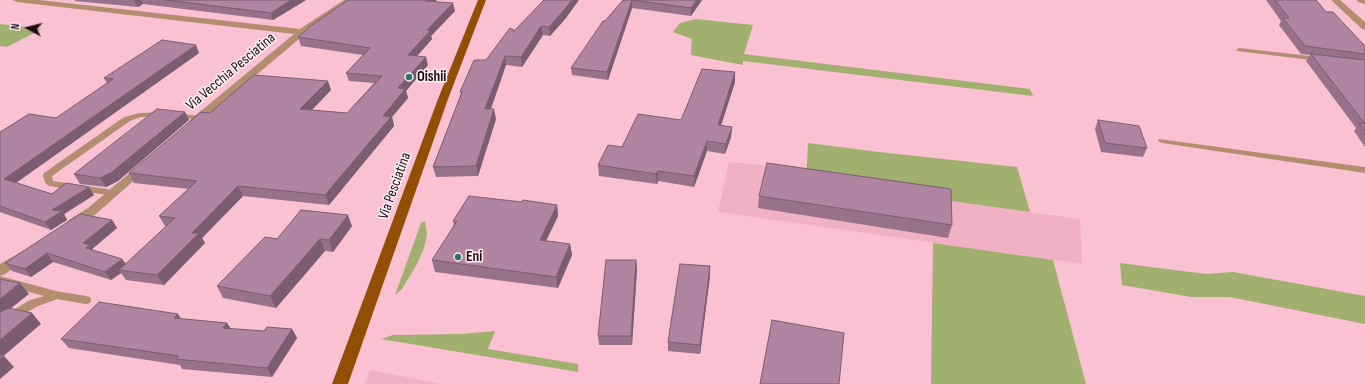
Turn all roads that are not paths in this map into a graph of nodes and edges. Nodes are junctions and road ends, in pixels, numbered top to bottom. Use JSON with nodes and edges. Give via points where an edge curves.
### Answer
{"nodes":[{"id":1,"x":17,"y":0,"type":"edge"},
{"id":2,"x":350,"y":0,"type":"edge"},
{"id":3,"x":482,"y":0,"type":"edge"},
{"id":4,"x":1335,"y":0,"type":"edge"},
{"id":5,"x":1361,"y":0,"type":"edge"},
{"id":6,"x":1365,"y":2,"type":"edge"},
{"id":7,"x":1365,"y":27,"type":"edge"},
{"id":8,"x":302,"y":32,"type":"junction"},
{"id":9,"x":1239,"y":50,"type":"dead end"},
{"id":10,"x":1326,"y":60,"type":"edge"},
{"id":11,"x":200,"y":118,"type":"junction"},
{"id":12,"x":188,"y":128,"type":"edge"},
{"id":13,"x":1162,"y":141,"type":"dead end"},
{"id":14,"x":153,"y":158,"type":"edge"},
{"id":15,"x":1365,"y":170,"type":"edge"},
{"id":16,"x":113,"y":193,"type":"junction"},
{"id":17,"x":65,"y":229,"type":"edge"},
{"id":18,"x":32,"y":250,"type":"edge"},
{"id":19,"x":0,"y":271,"type":"edge"},
{"id":20,"x":0,"y":280,"type":"edge"},
{"id":21,"x":56,"y":295,"type":"junction"},
{"id":22,"x":86,"y":300,"type":"dead end"},
{"id":23,"x":0,"y":324,"type":"edge"},
{"id":24,"x":340,"y":384,"type":"edge"}],
"edges":[{"from":1,"to":8,"type":"street"},
{"from":2,"to":8,"type":"street","name":"Via Vecchia Pesciatina"},
{"from":3,"to":24,"type":"main road","name":"Via Pesciatina","via":[[443,99]]},
{"from":4,"to":7,"type":"street"},
{"from":5,"to":6,"type":"street"},
{"from":8,"to":11,"type":"street","name":"Via Vecchia Pesciatina"},
{"from":9,"to":10,"type":"lane"},
{"from":11,"to":12,"type":"street","name":"Via Vecchia Pesciatina"},
{"from":11,"to":16,"type":"lane","via":[[140,114],[127,119],[47,175],[49,182]]},
{"from":13,"to":15,"type":"lane"},
{"from":14,"to":16,"type":"street"},
{"from":16,"to":17,"type":"street"},
{"from":18,"to":19,"type":"street"},
{"from":20,"to":21,"type":"lane"},
{"from":21,"to":22,"type":"lane"},
{"from":21,"to":23,"type":"lane","via":[[32,304]]}]}
